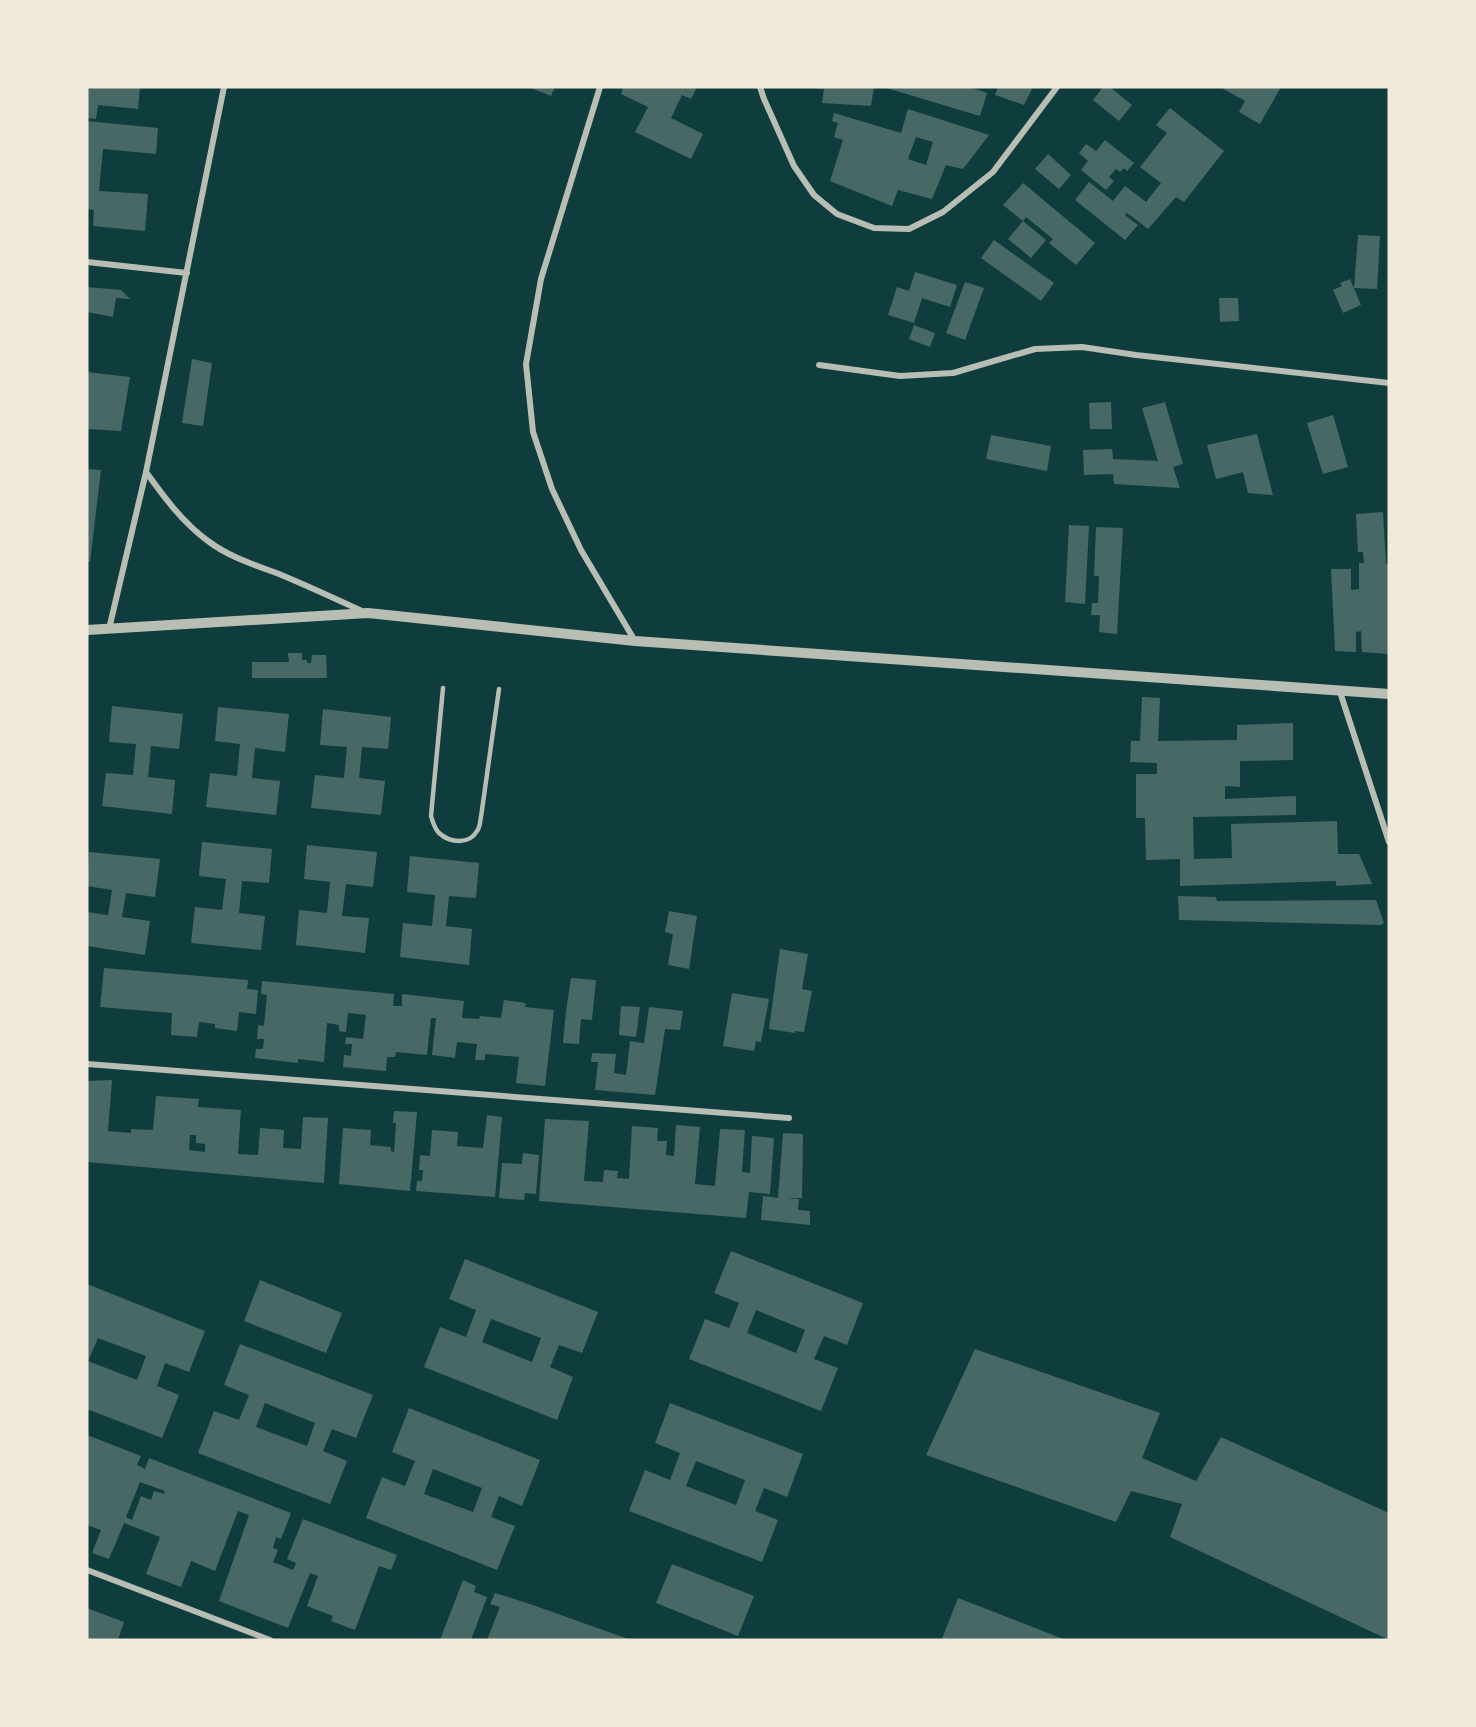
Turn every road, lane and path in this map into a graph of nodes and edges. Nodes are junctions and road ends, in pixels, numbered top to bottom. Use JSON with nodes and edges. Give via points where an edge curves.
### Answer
{"nodes":[{"id":1,"x":224,"y":87,"type":"edge"},
{"id":2,"x":600,"y":87,"type":"edge"},
{"id":3,"x":760,"y":87,"type":"edge"},
{"id":4,"x":1057,"y":87,"type":"edge"},
{"id":5,"x":87,"y":262,"type":"edge"},
{"id":6,"x":187,"y":273,"type":"junction"},
{"id":7,"x":819,"y":365,"type":"dead end"},
{"id":8,"x":1389,"y":383,"type":"edge"},
{"id":9,"x":146,"y":472,"type":"junction"},
{"id":10,"x":368,"y":613,"type":"junction"},
{"id":11,"x":87,"y":630,"type":"edge"},
{"id":12,"x":109,"y":630,"type":"junction"},
{"id":13,"x":635,"y":641,"type":"junction"},
{"id":14,"x":443,"y":688,"type":"dead end"},
{"id":15,"x":499,"y":689,"type":"dead end"},
{"id":16,"x":1340,"y":692,"type":"junction"},
{"id":17,"x":1389,"y":694,"type":"edge"},
{"id":18,"x":1389,"y":842,"type":"edge"},
{"id":19,"x":87,"y":1064,"type":"edge"},
{"id":20,"x":789,"y":1118,"type":"dead end"},
{"id":21,"x":87,"y":1570,"type":"edge"},
{"id":22,"x":270,"y":1640,"type":"edge"}],
"edges":[{"from":1,"to":6,"type":"street"},
{"from":2,"to":13,"type":"street","via":[[541,279],[526,364],[533,432],[552,489],[581,550]]},
{"from":3,"to":4,"type":"street","via":[[794,166],[814,195],[837,214],[874,228],[909,230],[944,212],[993,172]]},
{"from":5,"to":6,"type":"street"},
{"from":6,"to":9,"type":"street"},
{"from":7,"to":8,"type":"street","via":[[900,376],[953,373],[1035,349],[1082,347]]},
{"from":9,"to":10,"type":"street","via":[[185,521],[208,542],[241,560]]},
{"from":9,"to":12,"type":"street"},
{"from":10,"to":12,"type":"street"},
{"from":10,"to":13,"type":"street"},
{"from":11,"to":12,"type":"street"},
{"from":13,"to":16,"type":"street"},
{"from":14,"to":15,"type":"lane","via":[[431,816],[440,834],[454,841],[468,840],[477,831]]},
{"from":16,"to":17,"type":"street"},
{"from":16,"to":18,"type":"street"},
{"from":19,"to":20,"type":"street"},
{"from":21,"to":22,"type":"street"}]}
